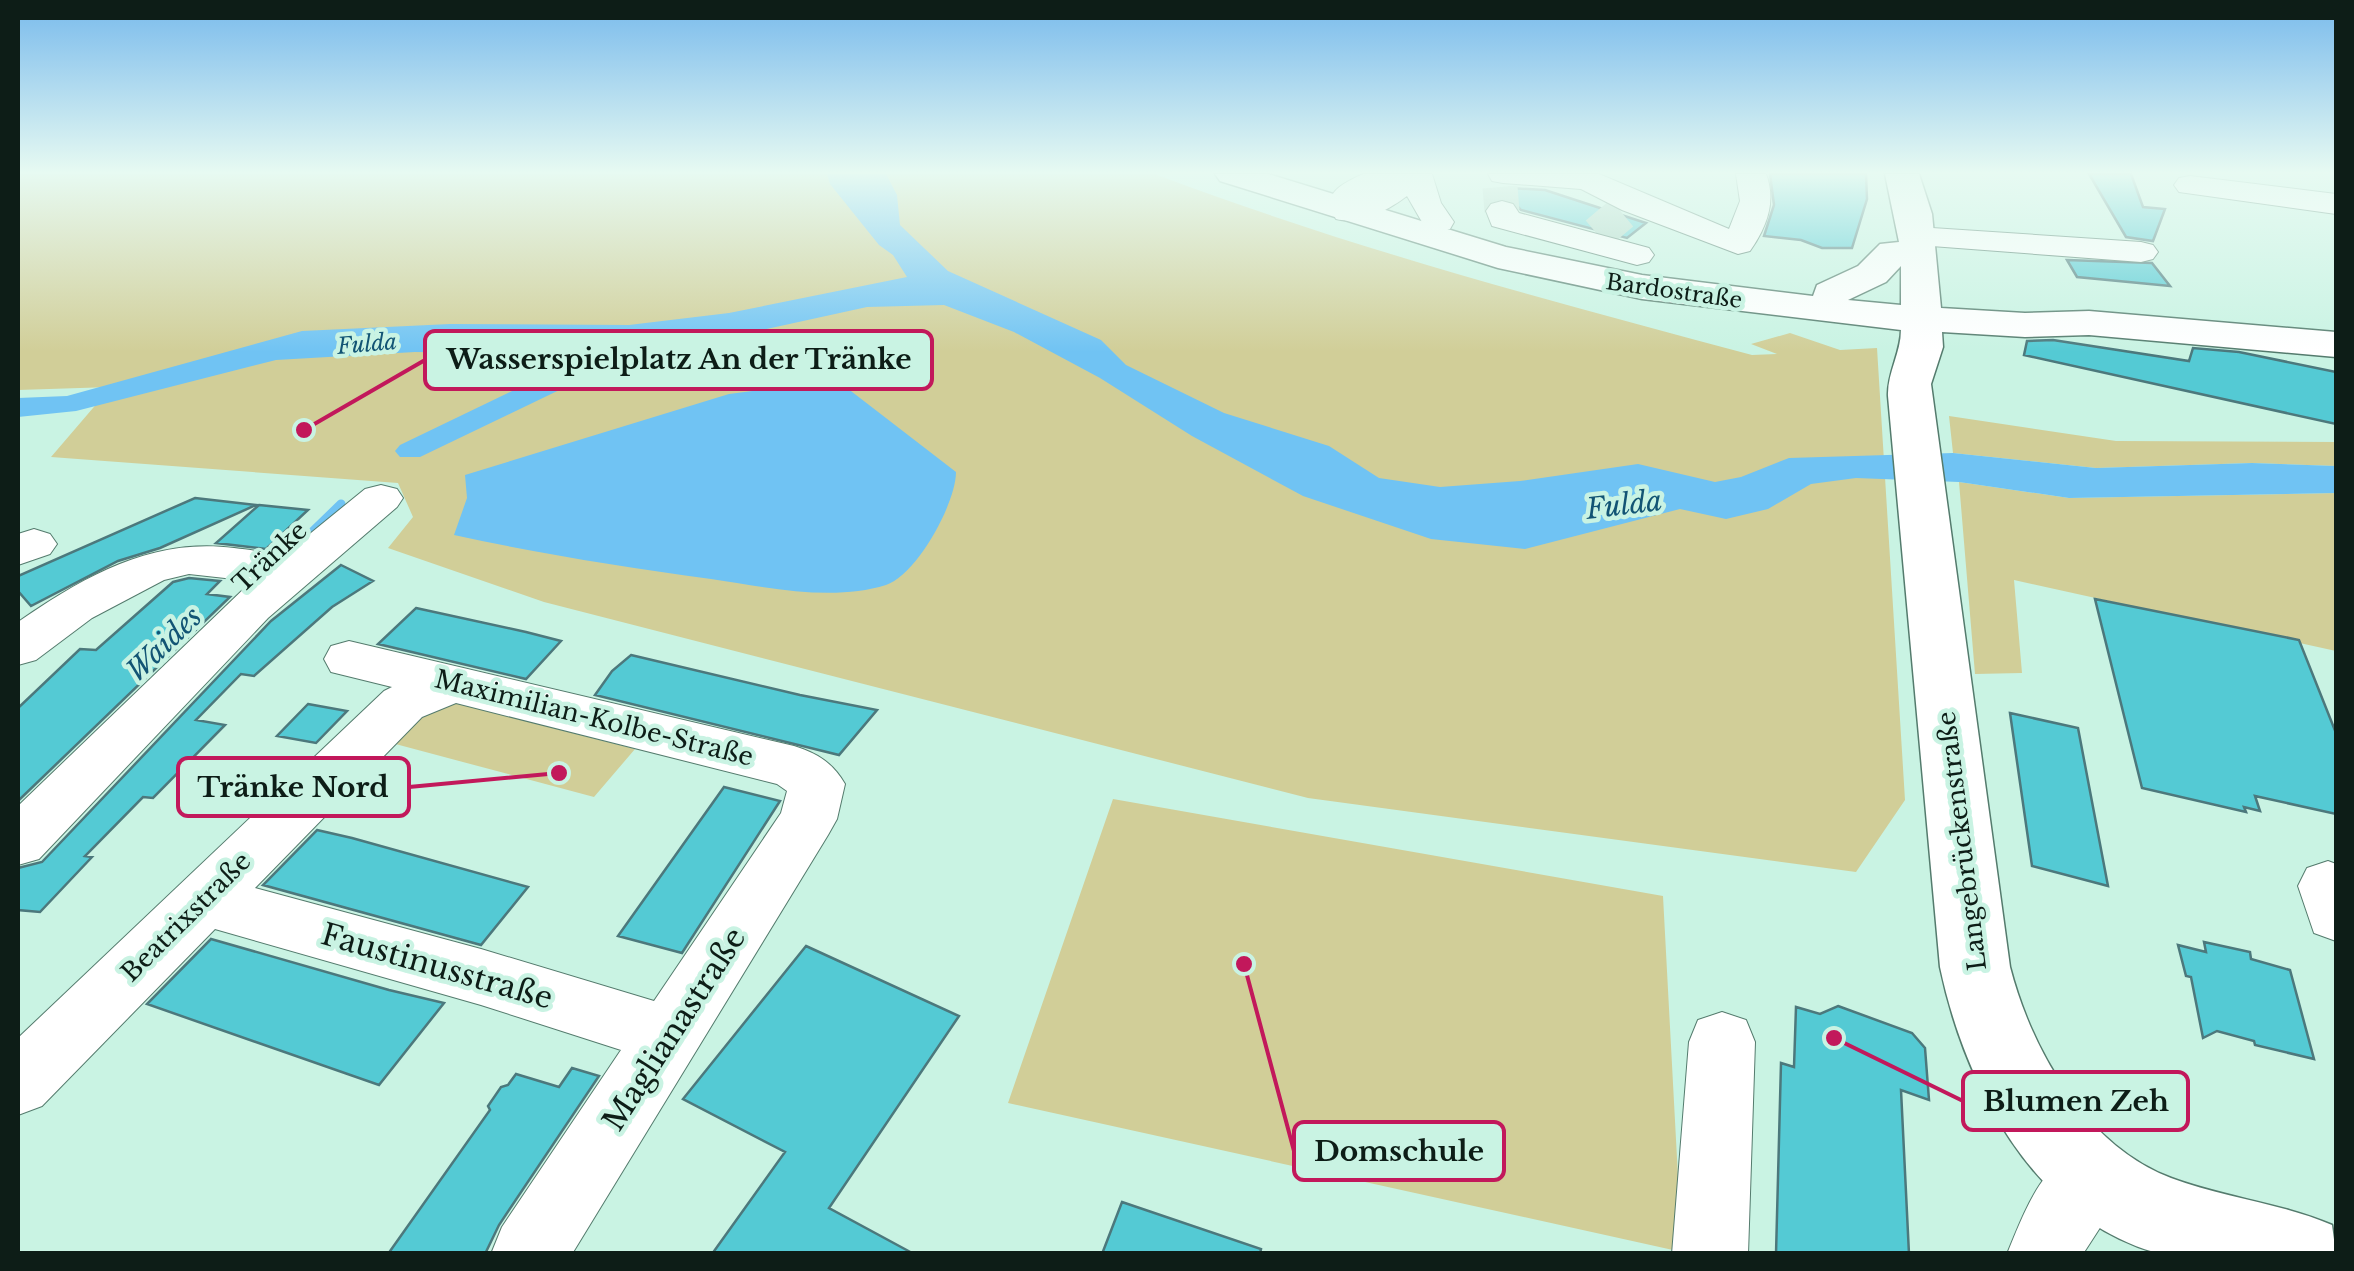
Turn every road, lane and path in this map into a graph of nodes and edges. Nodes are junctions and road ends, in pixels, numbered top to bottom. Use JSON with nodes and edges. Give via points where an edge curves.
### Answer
{"nodes":[{"id":1,"x":1477,"y":233,"type":"edge"},
{"id":2,"x":1494,"y":233,"type":"edge"},
{"id":3,"x":1617,"y":233,"type":"edge"},
{"id":4,"x":1658,"y":233,"type":"edge"},
{"id":5,"x":1710,"y":233,"type":"edge"},
{"id":6,"x":1744,"y":233,"type":"edge"},
{"id":7,"x":1905,"y":233,"type":"edge"},
{"id":8,"x":2141,"y":252,"type":"dead end"},
{"id":9,"x":1635,"y":262,"type":"junction"},
{"id":10,"x":1907,"y":312,"type":"junction"},
{"id":11,"x":2089,"y":323,"type":"junction"},
{"id":12,"x":2336,"y":344,"type":"edge"},
{"id":13,"x":260,"y":567,"type":"junction"},
{"id":14,"x":18,"y":648,"type":"edge"},
{"id":15,"x":349,"y":658,"type":"dead end"},
{"id":16,"x":453,"y":684,"type":"junction"},
{"id":17,"x":18,"y":800,"type":"edge"},
{"id":18,"x":814,"y":801,"type":"joint"},
{"id":19,"x":18,"y":842,"type":"edge"},
{"id":20,"x":203,"y":900,"type":"junction"},
{"id":21,"x":670,"y":1036,"type":"junction"},
{"id":22,"x":1722,"y":1042,"type":"dead end"},
{"id":23,"x":18,"y":1083,"type":"edge"},
{"id":24,"x":2090,"y":1178,"type":"junction"},
{"id":25,"x":529,"y":1254,"type":"edge"},
{"id":26,"x":1710,"y":1254,"type":"edge"},
{"id":27,"x":2045,"y":1254,"type":"edge"},
{"id":28,"x":2303,"y":1254,"type":"edge"}],
"edges":[{"from":1,"to":10,"type":"main road","name":"Bardostraße","via":[[1560,272],[1777,305],[1846,327]]},
{"from":2,"to":9,"type":"main road","name":"Bardostraße"},
{"from":3,"to":9,"type":"street"},
{"from":4,"to":9,"type":"street"},
{"from":5,"to":6,"type":"street","via":[[1738,244]]},
{"from":7,"to":10,"type":"main road","name":"Langebrückenstraße"},
{"from":8,"to":10,"type":"street"},
{"from":9,"to":10,"type":"main road","name":"Bardostraße"},
{"from":10,"to":11,"type":"main road","via":[[2025,325]]},
{"from":10,"to":11,"type":"main road","via":[[2014,308]]},
{"from":10,"to":24,"type":"main road","name":"Langebrückenstraße","via":[[1933,599],[1983,1001],[1996,1039],[2047,1130]]},
{"from":11,"to":12,"type":"main road"},
{"from":13,"to":14,"type":"street","via":[[190,559],[158,566],[53,618]]},
{"from":13,"to":17,"type":"street","name":"Tränke"},
{"from":13,"to":19,"type":"street","name":"Tränke","via":[[366,490],[342,548],[251,606]]},
{"from":15,"to":16,"type":"street","name":"Maximilian-Kolbe-Straße"},
{"from":16,"to":18,"type":"street","name":"Maximilian-Kolbe-Straße","via":[[794,767],[817,784]]},
{"from":16,"to":20,"type":"street","name":"Beatrixstraße","via":[[403,704]]},
{"from":18,"to":21,"type":"street","name":"Maglianastraße"},
{"from":20,"to":21,"type":"street","name":"Faustinusstraße"},
{"from":20,"to":23,"type":"street","name":"Beatrixstraße"},
{"from":21,"to":25,"type":"street","name":"Maglianastraße"},
{"from":22,"to":26,"type":"street"},
{"from":24,"to":27,"type":"street","via":[[2058,1221]]},
{"from":24,"to":28,"type":"main road","name":"Langebrückenstraße","via":[[2156,1214]]}]}
